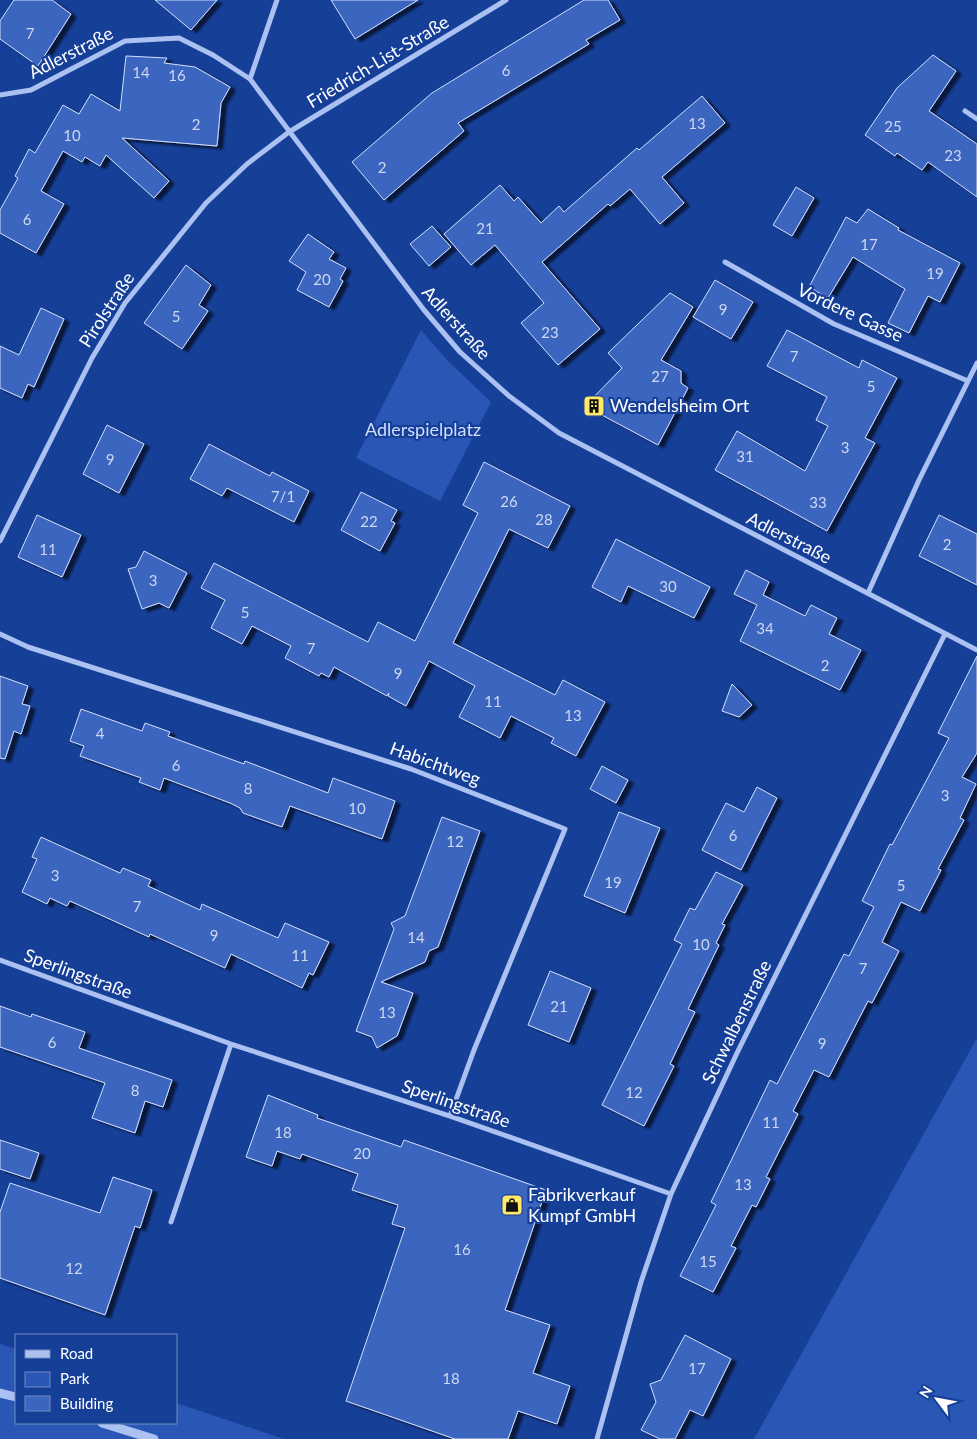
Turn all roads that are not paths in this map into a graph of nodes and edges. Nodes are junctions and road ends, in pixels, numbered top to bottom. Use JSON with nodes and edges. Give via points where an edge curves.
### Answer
{"nodes":[{"id":1,"x":277,"y":0,"type":"edge"},
{"id":2,"x":506,"y":0,"type":"edge"},
{"id":3,"x":250,"y":79,"type":"junction"},
{"id":4,"x":0,"y":94,"type":"edge"},
{"id":5,"x":965,"y":111,"type":"dead end"},
{"id":6,"x":977,"y":119,"type":"edge"},
{"id":7,"x":289,"y":132,"type":"junction"},
{"id":8,"x":725,"y":262,"type":"dead end"},
{"id":9,"x":977,"y":362,"type":"edge"},
{"id":10,"x":968,"y":381,"type":"junction"},
{"id":11,"x":0,"y":540,"type":"edge"},
{"id":12,"x":868,"y":593,"type":"junction"},
{"id":13,"x":0,"y":634,"type":"edge"},
{"id":14,"x":945,"y":634,"type":"junction"},
{"id":15,"x":977,"y":650,"type":"edge"},
{"id":16,"x":0,"y":960,"type":"edge"},
{"id":17,"x":231,"y":1044,"type":"junction"},
{"id":18,"x":450,"y":1116,"type":"junction"},
{"id":19,"x":671,"y":1194,"type":"junction"},
{"id":20,"x":171,"y":1222,"type":"dead end"},
{"id":21,"x":0,"y":1393,"type":"edge"},
{"id":22,"x":15,"y":1397,"type":"edge"},
{"id":23,"x":105,"y":1424,"type":"edge"},
{"id":24,"x":154,"y":1439,"type":"edge"},
{"id":25,"x":597,"y":1439,"type":"edge"}],
"edges":[{"from":1,"to":3,"type":"street"},
{"from":2,"to":7,"type":"street","name":"Friedrich-List-Straße"},
{"from":3,"to":4,"type":"street","name":"Adlerstraße","via":[[179,38],[126,41],[31,90]]},
{"from":3,"to":7,"type":"street","name":"Adlerstraße"},
{"from":5,"to":6,"type":"street"},
{"from":7,"to":11,"type":"street","name":"Pirolstraße","via":[[247,164],[206,203],[125,302],[74,392]]},
{"from":7,"to":12,"type":"street","name":"Adlerstraße","via":[[424,310],[460,352],[509,396],[559,433]]},
{"from":8,"to":10,"type":"street","name":"Vordere Gasse","via":[[834,324]]},
{"from":9,"to":10,"type":"street"},
{"from":10,"to":12,"type":"street"},
{"from":12,"to":14,"type":"street","name":"Adlerstraße"},
{"from":13,"to":18,"type":"street","name":"Habichtweg","via":[[28,647],[411,769],[565,829]]},
{"from":14,"to":15,"type":"street","name":"Adlerstraße"},
{"from":14,"to":19,"type":"street","name":"Schwalbenstraße","via":[[737,1053]]},
{"from":16,"to":17,"type":"street","name":"Sperlingstraße"},
{"from":17,"to":18,"type":"street","name":"Sperlingstraße"},
{"from":17,"to":20,"type":"street"},
{"from":18,"to":19,"type":"street","name":"Sperlingstraße"},
{"from":19,"to":25,"type":"street","name":"Schwalbenstraße","via":[[641,1282]]},
{"from":21,"to":22,"type":"street"},
{"from":23,"to":24,"type":"street"}]}
